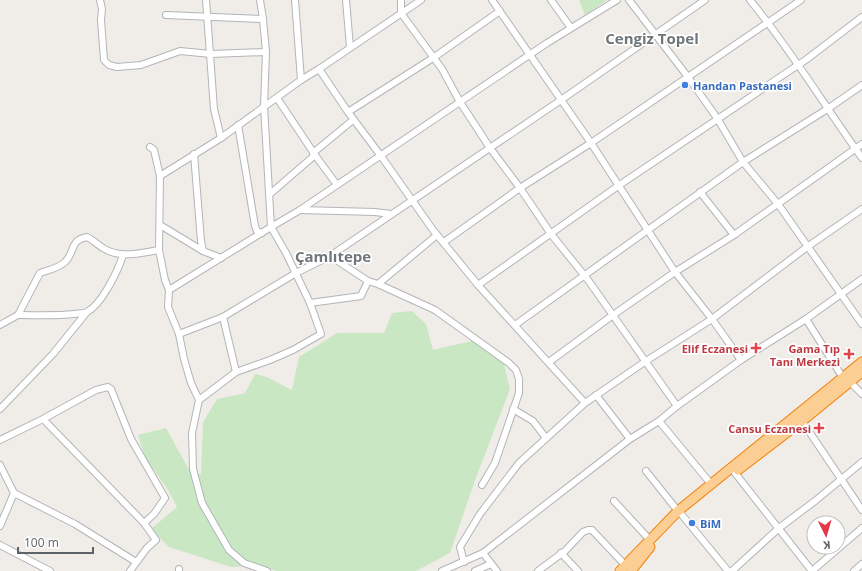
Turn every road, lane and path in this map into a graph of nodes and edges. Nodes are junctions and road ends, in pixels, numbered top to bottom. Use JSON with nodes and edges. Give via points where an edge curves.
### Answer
{"nodes":[{"id":1,"x":100,"y":0,"type":"edge"},
{"id":2,"x":206,"y":0,"type":"edge"},
{"id":3,"x":260,"y":0,"type":"edge"},
{"id":4,"x":295,"y":0,"type":"edge"},
{"id":5,"x":346,"y":0,"type":"edge"},
{"id":6,"x":401,"y":0,"type":"edge"},
{"id":7,"x":421,"y":0,"type":"edge"},
{"id":8,"x":492,"y":0,"type":"edge"},
{"id":9,"x":551,"y":0,"type":"edge"},
{"id":10,"x":617,"y":0,"type":"edge"},
{"id":11,"x":630,"y":0,"type":"edge"},
{"id":12,"x":705,"y":0,"type":"edge"},
{"id":13,"x":750,"y":0,"type":"edge"},
{"id":14,"x":801,"y":0,"type":"edge"},
{"id":15,"x":500,"y":11,"type":"junction"},
{"id":16,"x":401,"y":13,"type":"junction"},
{"id":17,"x":166,"y":15,"type":"dead end"},
{"id":18,"x":208,"y":16,"type":"junction"},
{"id":19,"x":862,"y":17,"type":"edge"},
{"id":20,"x":263,"y":18,"type":"junction"},
{"id":21,"x":768,"y":22,"type":"junction"},
{"id":22,"x":571,"y":28,"type":"junction"},
{"id":23,"x":656,"y":35,"type":"junction"},
{"id":24,"x":350,"y":48,"type":"junction"},
{"id":25,"x":266,"y":52,"type":"junction"},
{"id":26,"x":211,"y":54,"type":"junction"},
{"id":27,"x":530,"y":55,"type":"junction"},
{"id":28,"x":433,"y":58,"type":"junction"},
{"id":29,"x":798,"y":64,"type":"junction"},
{"id":30,"x":319,"y":70,"type":"junction"},
{"id":31,"x":688,"y":77,"type":"junction"},
{"id":32,"x":301,"y":80,"type":"junction"},
{"id":33,"x":862,"y":85,"type":"edge"},
{"id":34,"x":276,"y":98,"type":"junction"},
{"id":35,"x":561,"y":100,"type":"junction"},
{"id":36,"x":460,"y":102,"type":"junction"},
{"id":37,"x":264,"y":106,"type":"junction"},
{"id":38,"x":829,"y":108,"type":"junction"},
{"id":39,"x":348,"y":112,"type":"junction"},
{"id":40,"x":717,"y":118,"type":"junction"},
{"id":41,"x":353,"y":120,"type":"junction"},
{"id":42,"x":238,"y":125,"type":"junction"},
{"id":43,"x":221,"y":138,"type":"junction"},
{"id":44,"x":591,"y":143,"type":"junction"},
{"id":45,"x":862,"y":144,"type":"edge"},
{"id":46,"x":150,"y":147,"type":"dead end"},
{"id":47,"x":490,"y":148,"type":"junction"},
{"id":48,"x":855,"y":149,"type":"junction"},
{"id":49,"x":194,"y":154,"type":"junction"},
{"id":50,"x":314,"y":154,"type":"junction"},
{"id":51,"x":381,"y":156,"type":"junction"},
{"id":52,"x":862,"y":158,"type":"edge"},
{"id":53,"x":744,"y":162,"type":"junction"},
{"id":54,"x":160,"y":176,"type":"junction"},
{"id":55,"x":337,"y":184,"type":"junction"},
{"id":56,"x":618,"y":186,"type":"junction"},
{"id":57,"x":520,"y":188,"type":"junction"},
{"id":58,"x":700,"y":192,"type":"junction"},
{"id":59,"x":270,"y":194,"type":"junction"},
{"id":60,"x":412,"y":201,"type":"junction"},
{"id":61,"x":778,"y":204,"type":"junction"},
{"id":62,"x":862,"y":209,"type":"edge"},
{"id":63,"x":300,"y":210,"type":"junction"},
{"id":64,"x":391,"y":214,"type":"junction"},
{"id":65,"x":160,"y":225,"type":"junction"},
{"id":66,"x":271,"y":227,"type":"junction"},
{"id":67,"x":647,"y":230,"type":"junction"},
{"id":68,"x":262,"y":233,"type":"junction"},
{"id":69,"x":551,"y":234,"type":"junction"},
{"id":70,"x":437,"y":235,"type":"junction"},
{"id":71,"x":734,"y":235,"type":"junction"},
{"id":72,"x":444,"y":242,"type":"junction"},
{"id":73,"x":807,"y":247,"type":"junction"},
{"id":74,"x":159,"y":250,"type":"junction"},
{"id":75,"x":203,"y":251,"type":"junction"},
{"id":76,"x":123,"y":255,"type":"junction"},
{"id":77,"x":330,"y":256,"type":"junction"},
{"id":78,"x":222,"y":258,"type":"junction"},
{"id":79,"x":675,"y":272,"type":"junction"},
{"id":80,"x":296,"y":273,"type":"junction"},
{"id":81,"x":584,"y":276,"type":"junction"},
{"id":82,"x":862,"y":279,"type":"edge"},
{"id":83,"x":368,"y":281,"type":"junction"},
{"id":84,"x":378,"y":284,"type":"junction"},
{"id":85,"x":478,"y":285,"type":"junction"},
{"id":86,"x":169,"y":290,"type":"junction"},
{"id":87,"x":841,"y":294,"type":"junction"},
{"id":88,"x":310,"y":303,"type":"junction"},
{"id":89,"x":86,"y":313,"type":"junction"},
{"id":90,"x":18,"y":315,"type":"junction"},
{"id":91,"x":612,"y":315,"type":"junction"},
{"id":92,"x":223,"y":317,"type":"junction"},
{"id":93,"x":712,"y":319,"type":"junction"},
{"id":94,"x":806,"y":319,"type":"junction"},
{"id":95,"x":862,"y":324,"type":"edge"},
{"id":96,"x":0,"y":325,"type":"edge"},
{"id":97,"x":515,"y":325,"type":"junction"},
{"id":98,"x":179,"y":334,"type":"junction"},
{"id":99,"x":741,"y":360,"type":"junction"},
{"id":100,"x":646,"y":361,"type":"junction"},
{"id":101,"x":549,"y":362,"type":"junction"},
{"id":102,"x":862,"y":362,"type":"edge"},
{"id":103,"x":236,"y":372,"type":"junction"},
{"id":104,"x":862,"y":372,"type":"edge"},
{"id":105,"x":846,"y":380,"type":"junction"},
{"id":106,"x":862,"y":394,"type":"edge"},
{"id":107,"x":596,"y":395,"type":"junction"},
{"id":108,"x":199,"y":400,"type":"junction"},
{"id":109,"x":585,"y":403,"type":"junction"},
{"id":110,"x":677,"y":406,"type":"junction"},
{"id":111,"x":0,"y":409,"type":"edge"},
{"id":112,"x":513,"y":409,"type":"junction"},
{"id":113,"x":43,"y":419,"type":"junction"},
{"id":114,"x":659,"y":421,"type":"junction"},
{"id":115,"x":802,"y":421,"type":"junction"},
{"id":116,"x":546,"y":438,"type":"junction"},
{"id":117,"x":630,"y":439,"type":"junction"},
{"id":118,"x":0,"y":440,"type":"edge"},
{"id":119,"x":862,"y":462,"type":"edge"},
{"id":120,"x":0,"y":465,"type":"edge"},
{"id":121,"x":646,"y":470,"type":"dead end"},
{"id":122,"x":735,"y":473,"type":"junction"},
{"id":123,"x":842,"y":479,"type":"junction"},
{"id":124,"x":711,"y":484,"type":"junction"},
{"id":125,"x":482,"y":485,"type":"dead end"},
{"id":126,"x":14,"y":493,"type":"junction"},
{"id":127,"x":614,"y":501,"type":"dead end"},
{"id":128,"x":862,"y":510,"type":"edge"},
{"id":129,"x":680,"y":513,"type":"junction"},
{"id":130,"x":144,"y":523,"type":"junction"},
{"id":131,"x":0,"y":525,"type":"edge"},
{"id":132,"x":779,"y":528,"type":"junction"},
{"id":133,"x":862,"y":528,"type":"edge"},
{"id":134,"x":650,"y":540,"type":"junction"},
{"id":135,"x":0,"y":545,"type":"edge"},
{"id":136,"x":483,"y":553,"type":"junction"},
{"id":137,"x":561,"y":553,"type":"junction"},
{"id":138,"x":136,"y":562,"type":"junction"},
{"id":139,"x":464,"y":562,"type":"junction"},
{"id":140,"x":491,"y":564,"type":"junction"},
{"id":141,"x":862,"y":564,"type":"edge"},
{"id":142,"x":625,"y":569,"type":"edge"},
{"id":143,"x":50,"y":571,"type":"edge"},
{"id":144,"x":130,"y":571,"type":"edge"},
{"id":145,"x":266,"y":571,"type":"edge"},
{"id":146,"x":442,"y":571,"type":"edge"},
{"id":147,"x":475,"y":571,"type":"edge"},
{"id":148,"x":497,"y":571,"type":"edge"},
{"id":149,"x":538,"y":571,"type":"edge"},
{"id":150,"x":578,"y":571,"type":"edge"},
{"id":151,"x":728,"y":571,"type":"edge"},
{"id":152,"x":732,"y":571,"type":"edge"},
{"id":153,"x":812,"y":571,"type":"edge"},
{"id":154,"x":854,"y":571,"type":"edge"}],
"edges":[{"from":1,"to":26,"type":"street","via":[[104,60],[109,65],[141,65],[180,51]]},
{"from":2,"to":18,"type":"street"},
{"from":3,"to":20,"type":"street"},
{"from":4,"to":32,"type":"street"},
{"from":5,"to":24,"type":"street"},
{"from":6,"to":16,"type":"street"},
{"from":7,"to":16,"type":"street"},
{"from":8,"to":15,"type":"street"},
{"from":9,"to":22,"type":"street"},
{"from":10,"to":22,"type":"street"},
{"from":11,"to":23,"type":"street"},
{"from":12,"to":23,"type":"street"},
{"from":13,"to":21,"type":"street"},
{"from":14,"to":21,"type":"street"},
{"from":15,"to":27,"type":"street"},
{"from":15,"to":28,"type":"street"},
{"from":16,"to":24,"type":"street"},
{"from":16,"to":28,"type":"street"},
{"from":17,"to":18,"type":"street"},
{"from":18,"to":20,"type":"street"},
{"from":18,"to":26,"type":"street"},
{"from":19,"to":29,"type":"street"},
{"from":20,"to":25,"type":"street"},
{"from":21,"to":29,"type":"street"},
{"from":21,"to":31,"type":"street"},
{"from":22,"to":27,"type":"street"},
{"from":23,"to":31,"type":"street"},
{"from":23,"to":35,"type":"street"},
{"from":24,"to":30,"type":"street"},
{"from":25,"to":26,"type":"street"},
{"from":25,"to":37,"type":"street"},
{"from":26,"to":43,"type":"street","via":[[214,109]]},
{"from":27,"to":35,"type":"street"},
{"from":27,"to":36,"type":"street"},
{"from":28,"to":36,"type":"street"},
{"from":28,"to":39,"type":"street"},
{"from":29,"to":38,"type":"street"},
{"from":29,"to":40,"type":"street"},
{"from":30,"to":32,"type":"street"},
{"from":30,"to":39,"type":"street"},
{"from":31,"to":40,"type":"street"},
{"from":31,"to":44,"type":"street"},
{"from":32,"to":34,"type":"street"},
{"from":33,"to":38,"type":"street"},
{"from":34,"to":37,"type":"street"},
{"from":34,"to":50,"type":"street"},
{"from":35,"to":44,"type":"street"},
{"from":35,"to":47,"type":"street"},
{"from":36,"to":47,"type":"street"},
{"from":36,"to":51,"type":"street"},
{"from":37,"to":42,"type":"street"},
{"from":37,"to":59,"type":"street"},
{"from":38,"to":48,"type":"street"},
{"from":38,"to":53,"type":"street"},
{"from":39,"to":41,"type":"street"},
{"from":40,"to":53,"type":"street"},
{"from":40,"to":56,"type":"street"},
{"from":41,"to":50,"type":"street"},
{"from":41,"to":51,"type":"street"},
{"from":42,"to":43,"type":"street"},
{"from":42,"to":68,"type":"street","via":[[255,226],[257,231]]},
{"from":43,"to":49,"type":"street"},
{"from":44,"to":56,"type":"street"},
{"from":44,"to":57,"type":"street"},
{"from":45,"to":48,"type":"street"},
{"from":46,"to":54,"type":"street","via":[[154,150]]},
{"from":47,"to":57,"type":"street"},
{"from":47,"to":60,"type":"street"},
{"from":48,"to":52,"type":"street"},
{"from":48,"to":61,"type":"street"},
{"from":49,"to":54,"type":"street"},
{"from":49,"to":75,"type":"street"},
{"from":50,"to":55,"type":"street"},
{"from":50,"to":59,"type":"street"},
{"from":51,"to":55,"type":"street"},
{"from":51,"to":60,"type":"street"},
{"from":53,"to":58,"type":"street"},
{"from":53,"to":61,"type":"street"},
{"from":54,"to":65,"type":"street"},
{"from":55,"to":63,"type":"street"},
{"from":56,"to":67,"type":"street"},
{"from":56,"to":69,"type":"street"},
{"from":57,"to":69,"type":"street"},
{"from":57,"to":72,"type":"street"},
{"from":58,"to":67,"type":"street"},
{"from":58,"to":71,"type":"street"},
{"from":59,"to":66,"type":"street","via":[[268,204]]},
{"from":60,"to":64,"type":"street"},
{"from":60,"to":70,"type":"street"},
{"from":61,"to":71,"type":"street"},
{"from":61,"to":73,"type":"street"},
{"from":62,"to":73,"type":"street"},
{"from":63,"to":64,"type":"street"},
{"from":63,"to":66,"type":"street"},
{"from":64,"to":77,"type":"street"},
{"from":65,"to":74,"type":"street"},
{"from":65,"to":75,"type":"street"},
{"from":66,"to":68,"type":"street"},
{"from":66,"to":80,"type":"street"},
{"from":67,"to":79,"type":"street"},
{"from":67,"to":81,"type":"street"},
{"from":68,"to":78,"type":"street"},
{"from":69,"to":81,"type":"street"},
{"from":69,"to":85,"type":"street"},
{"from":70,"to":72,"type":"street"},
{"from":70,"to":84,"type":"street"},
{"from":71,"to":79,"type":"street"},
{"from":72,"to":85,"type":"street"},
{"from":73,"to":87,"type":"street"},
{"from":73,"to":93,"type":"street"},
{"from":74,"to":76,"type":"street"},
{"from":74,"to":86,"type":"street"},
{"from":75,"to":78,"type":"street"},
{"from":76,"to":89,"type":"street","via":[[111,283]]},
{"from":76,"to":90,"type":"street","via":[[104,249],[88,237],[80,238],[67,260],[40,273]]},
{"from":77,"to":80,"type":"street"},
{"from":77,"to":83,"type":"street"},
{"from":78,"to":86,"type":"street"},
{"from":79,"to":91,"type":"street"},
{"from":79,"to":93,"type":"street"},
{"from":80,"to":88,"type":"street"},
{"from":80,"to":92,"type":"street"},
{"from":81,"to":91,"type":"street"},
{"from":81,"to":97,"type":"street"},
{"from":82,"to":87,"type":"street"},
{"from":83,"to":84,"type":"street"},
{"from":83,"to":88,"type":"street","via":[[361,296]]},
{"from":84,"to":112,"type":"street","via":[[435,310],[509,363],[516,370],[519,379],[519,393]]},
{"from":85,"to":97,"type":"street"},
{"from":86,"to":98,"type":"street","via":[[168,307]]},
{"from":87,"to":94,"type":"street"},
{"from":87,"to":95,"type":"street"},
{"from":88,"to":103,"type":"street","via":[[321,334],[293,350]]},
{"from":89,"to":90,"type":"street"},
{"from":89,"to":111,"type":"street","via":[[53,354]]},
{"from":90,"to":96,"type":"street"},
{"from":91,"to":100,"type":"street"},
{"from":91,"to":101,"type":"street"},
{"from":92,"to":98,"type":"street"},
{"from":92,"to":103,"type":"street"},
{"from":93,"to":99,"type":"street"},
{"from":93,"to":100,"type":"street"},
{"from":94,"to":99,"type":"street"},
{"from":94,"to":105,"type":"street"},
{"from":97,"to":101,"type":"street"},
{"from":98,"to":108,"type":"street","via":[[191,383]]},
{"from":99,"to":110,"type":"street"},
{"from":100,"to":107,"type":"street"},
{"from":100,"to":110,"type":"street"},
{"from":101,"to":109,"type":"street"},
{"from":102,"to":105,"type":"highway"},
{"from":103,"to":108,"type":"street"},
{"from":104,"to":105,"type":"highway"},
{"from":105,"to":106,"type":"street"},
{"from":105,"to":115,"type":"highway"},
{"from":105,"to":124,"type":"highway"},
{"from":107,"to":109,"type":"street"},
{"from":107,"to":117,"type":"street"},
{"from":108,"to":145,"type":"street","via":[[192,433],[193,469],[202,504],[229,550],[244,563]]},
{"from":109,"to":116,"type":"street"},
{"from":110,"to":114,"type":"street"},
{"from":112,"to":116,"type":"street","via":[[533,421]]},
{"from":112,"to":125,"type":"street","via":[[495,463]]},
{"from":113,"to":118,"type":"street"},
{"from":113,"to":130,"type":"street"},
{"from":113,"to":130,"type":"street","via":[[96,390],[108,387],[111,389],[131,439],[166,498]]},
{"from":114,"to":117,"type":"street"},
{"from":114,"to":124,"type":"street"},
{"from":115,"to":122,"type":"highway"},
{"from":115,"to":123,"type":"street"},
{"from":116,"to":139,"type":"street","via":[[519,463],[480,514],[460,547]]},
{"from":117,"to":136,"type":"street"},
{"from":119,"to":123,"type":"street"},
{"from":120,"to":126,"type":"street"},
{"from":121,"to":129,"type":"street"},
{"from":122,"to":129,"type":"highway"},
{"from":122,"to":132,"type":"street"},
{"from":123,"to":128,"type":"street"},
{"from":123,"to":132,"type":"street"},
{"from":124,"to":129,"type":"highway"},
{"from":126,"to":131,"type":"street"},
{"from":126,"to":138,"type":"street","via":[[75,524]]},
{"from":127,"to":134,"type":"street"},
{"from":129,"to":134,"type":"highway"},
{"from":129,"to":142,"type":"highway","via":[[648,549]]},
{"from":129,"to":151,"type":"street"},
{"from":130,"to":138,"type":"street","via":[[156,540]]},
{"from":132,"to":152,"type":"street"},
{"from":132,"to":153,"type":"street"},
{"from":133,"to":153,"type":"street"},
{"from":134,"to":142,"type":"highway"},
{"from":135,"to":143,"type":"street"},
{"from":136,"to":139,"type":"street"},
{"from":136,"to":140,"type":"street"},
{"from":137,"to":142,"type":"street","via":[[583,532],[592,530]]},
{"from":137,"to":149,"type":"street"},
{"from":137,"to":150,"type":"street"},
{"from":138,"to":144,"type":"street"},
{"from":139,"to":146,"type":"street"},
{"from":140,"to":147,"type":"street"},
{"from":140,"to":148,"type":"street"},
{"from":141,"to":154,"type":"street"}]}
